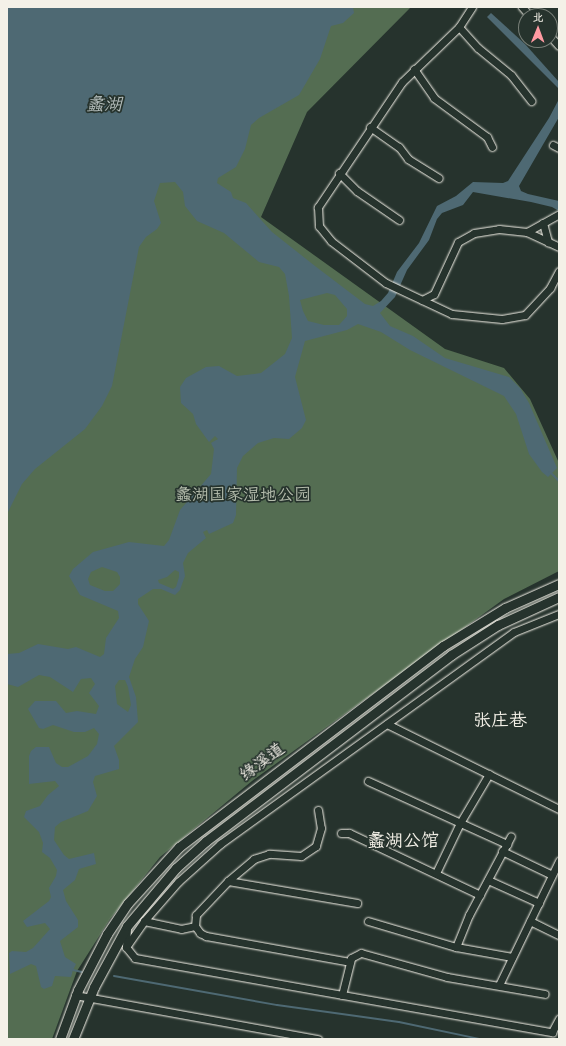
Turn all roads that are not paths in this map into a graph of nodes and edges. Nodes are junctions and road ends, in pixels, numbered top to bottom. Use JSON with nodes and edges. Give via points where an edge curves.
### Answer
{"nodes":[{"id":1,"x":472,"y":7,"type":"edge"},
{"id":2,"x":459,"y":27,"type":"junction"},
{"id":3,"x":414,"y":69,"type":"junction"},
{"id":4,"x":531,"y":101,"type":"dead end"},
{"id":5,"x":370,"y":127,"type":"junction"},
{"id":6,"x":492,"y":147,"type":"dead end"},
{"id":7,"x":339,"y":172,"type":"junction"},
{"id":8,"x":438,"y":178,"type":"dead end"},
{"id":9,"x":558,"y":214,"type":"edge"},
{"id":10,"x":400,"y":220,"type":"dead end"},
{"id":11,"x":543,"y":223,"type":"junction"},
{"id":12,"x":527,"y":232,"type":"junction"},
{"id":13,"x":548,"y":242,"type":"junction"},
{"id":14,"x":559,"y":248,"type":"edge"},
{"id":15,"x":559,"y":271,"type":"edge"},
{"id":16,"x":434,"y":294,"type":"junction"},
{"id":17,"x":422,"y":300,"type":"junction"},
{"id":18,"x":437,"y":307,"type":"junction"},
{"id":19,"x":559,"y":584,"type":"edge"},
{"id":20,"x":559,"y":596,"type":"edge"},
{"id":21,"x":559,"y":614,"type":"edge"},
{"id":22,"x":387,"y":724,"type":"junction"},
{"id":23,"x":489,"y":774,"type":"junction"},
{"id":24,"x":368,"y":781,"type":"dead end"},
{"id":25,"x":559,"y":809,"type":"edge"},
{"id":26,"x":318,"y":810,"type":"dead end"},
{"id":27,"x":460,"y":823,"type":"junction"},
{"id":28,"x":341,"y":833,"type":"dead end"},
{"id":29,"x":511,"y":836,"type":"dead end"},
{"id":30,"x":506,"y":844,"type":"junction"},
{"id":31,"x":502,"y":852,"type":"junction"},
{"id":32,"x":559,"y":861,"type":"edge"},
{"id":33,"x":555,"y":872,"type":"edge"},
{"id":34,"x":436,"y":873,"type":"junction"},
{"id":35,"x":488,"y":880,"type":"junction"},
{"id":36,"x":228,"y":881,"type":"junction"},
{"id":37,"x":480,"y":894,"type":"junction"},
{"id":38,"x":357,"y":903,"type":"dead end"},
{"id":39,"x":539,"y":903,"type":"junction"},
{"id":40,"x":144,"y":921,"type":"junction"},
{"id":41,"x":368,"y":921,"type":"dead end"},
{"id":42,"x":530,"y":921,"type":"junction"},
{"id":43,"x":127,"y":926,"type":"junction"},
{"id":44,"x":195,"y":926,"type":"junction"},
{"id":45,"x":559,"y":935,"type":"edge"},
{"id":46,"x":126,"y":947,"type":"junction"},
{"id":47,"x":456,"y":947,"type":"junction"},
{"id":48,"x":512,"y":958,"type":"junction"},
{"id":49,"x":350,"y":962,"type":"junction"},
{"id":50,"x":499,"y":985,"type":"junction"},
{"id":51,"x":545,"y":994,"type":"dead end"},
{"id":52,"x":76,"y":995,"type":"junction"},
{"id":53,"x":342,"y":995,"type":"junction"},
{"id":54,"x":89,"y":999,"type":"junction"},
{"id":55,"x":559,"y":1019,"type":"edge"},
{"id":56,"x":552,"y":1032,"type":"junction"},
{"id":57,"x":60,"y":1039,"type":"edge"},
{"id":58,"x":73,"y":1039,"type":"edge"},
{"id":59,"x":318,"y":1039,"type":"edge"},
{"id":60,"x":548,"y":1039,"type":"edge"}],
"edges":[{"from":1,"to":2,"type":"street"},
{"from":2,"to":3,"type":"street"},
{"from":2,"to":4,"type":"street","via":[[478,48],[511,75]]},
{"from":3,"to":5,"type":"street"},
{"from":3,"to":6,"type":"street","via":[[434,98],[488,137]]},
{"from":5,"to":7,"type":"street"},
{"from":5,"to":8,"type":"street","via":[[399,147],[408,159]]},
{"from":7,"to":10,"type":"street","via":[[357,191]]},
{"from":7,"to":17,"type":"street","via":[[318,207],[319,226],[331,241],[391,285]]},
{"from":9,"to":11,"type":"street"},
{"from":11,"to":12,"type":"street"},
{"from":11,"to":13,"type":"street"},
{"from":12,"to":13,"type":"street"},
{"from":12,"to":16,"type":"street","via":[[499,229],[480,232],[458,242]]},
{"from":13,"to":14,"type":"street"},
{"from":15,"to":18,"type":"street","via":[[550,288],[525,315],[502,319],[452,314]]},
{"from":16,"to":17,"type":"street"},
{"from":16,"to":18,"type":"street"},
{"from":17,"to":18,"type":"street"},
{"from":19,"to":52,"type":"main road","name":"缘溪道","via":[[505,608],[442,646],[179,847],[128,903],[94,957]]},
{"from":20,"to":43,"type":"main road","name":"缘溪道","via":[[498,625],[451,655],[206,841],[176,868]]},
{"from":21,"to":22,"type":"street","via":[[514,632]]},
{"from":22,"to":23,"type":"street"},
{"from":22,"to":40,"type":"street","via":[[220,844],[178,882]]},
{"from":23,"to":25,"type":"street"},
{"from":23,"to":27,"type":"street"},
{"from":24,"to":27,"type":"street"},
{"from":26,"to":36,"type":"street","via":[[321,828],[316,846],[301,856],[269,854],[254,859]]},
{"from":27,"to":30,"type":"street"},
{"from":27,"to":34,"type":"street"},
{"from":28,"to":34,"type":"street","via":[[349,833]]},
{"from":29,"to":30,"type":"street"},
{"from":30,"to":31,"type":"street"},
{"from":31,"to":33,"type":"street"},
{"from":31,"to":35,"type":"street"},
{"from":32,"to":33,"type":"street"},
{"from":33,"to":39,"type":"street"},
{"from":34,"to":37,"type":"street"},
{"from":35,"to":37,"type":"street"},
{"from":35,"to":39,"type":"street"},
{"from":36,"to":38,"type":"street"},
{"from":36,"to":44,"type":"street","via":[[196,915]]},
{"from":37,"to":47,"type":"street"},
{"from":39,"to":42,"type":"street"},
{"from":40,"to":44,"type":"street","via":[[181,929]]},
{"from":40,"to":46,"type":"street"},
{"from":41,"to":47,"type":"street"},
{"from":42,"to":45,"type":"street"},
{"from":42,"to":48,"type":"street"},
{"from":43,"to":46,"type":"street"},
{"from":43,"to":54,"type":"main road","name":"缘溪道"},
{"from":44,"to":49,"type":"street","via":[[206,936]]},
{"from":46,"to":53,"type":"street","via":[[135,958]]},
{"from":47,"to":48,"type":"street"},
{"from":48,"to":50,"type":"street"},
{"from":49,"to":50,"type":"street","via":[[351,958],[361,953],[447,977]]},
{"from":49,"to":53,"type":"street"},
{"from":50,"to":51,"type":"street"},
{"from":52,"to":54,"type":"street"},
{"from":52,"to":57,"type":"main road","name":"缘溪道"},
{"from":53,"to":56,"type":"street"},
{"from":54,"to":58,"type":"main road","name":"缘溪道"},
{"from":54,"to":59,"type":"street"},
{"from":55,"to":56,"type":"street"},
{"from":56,"to":60,"type":"street"}]}
